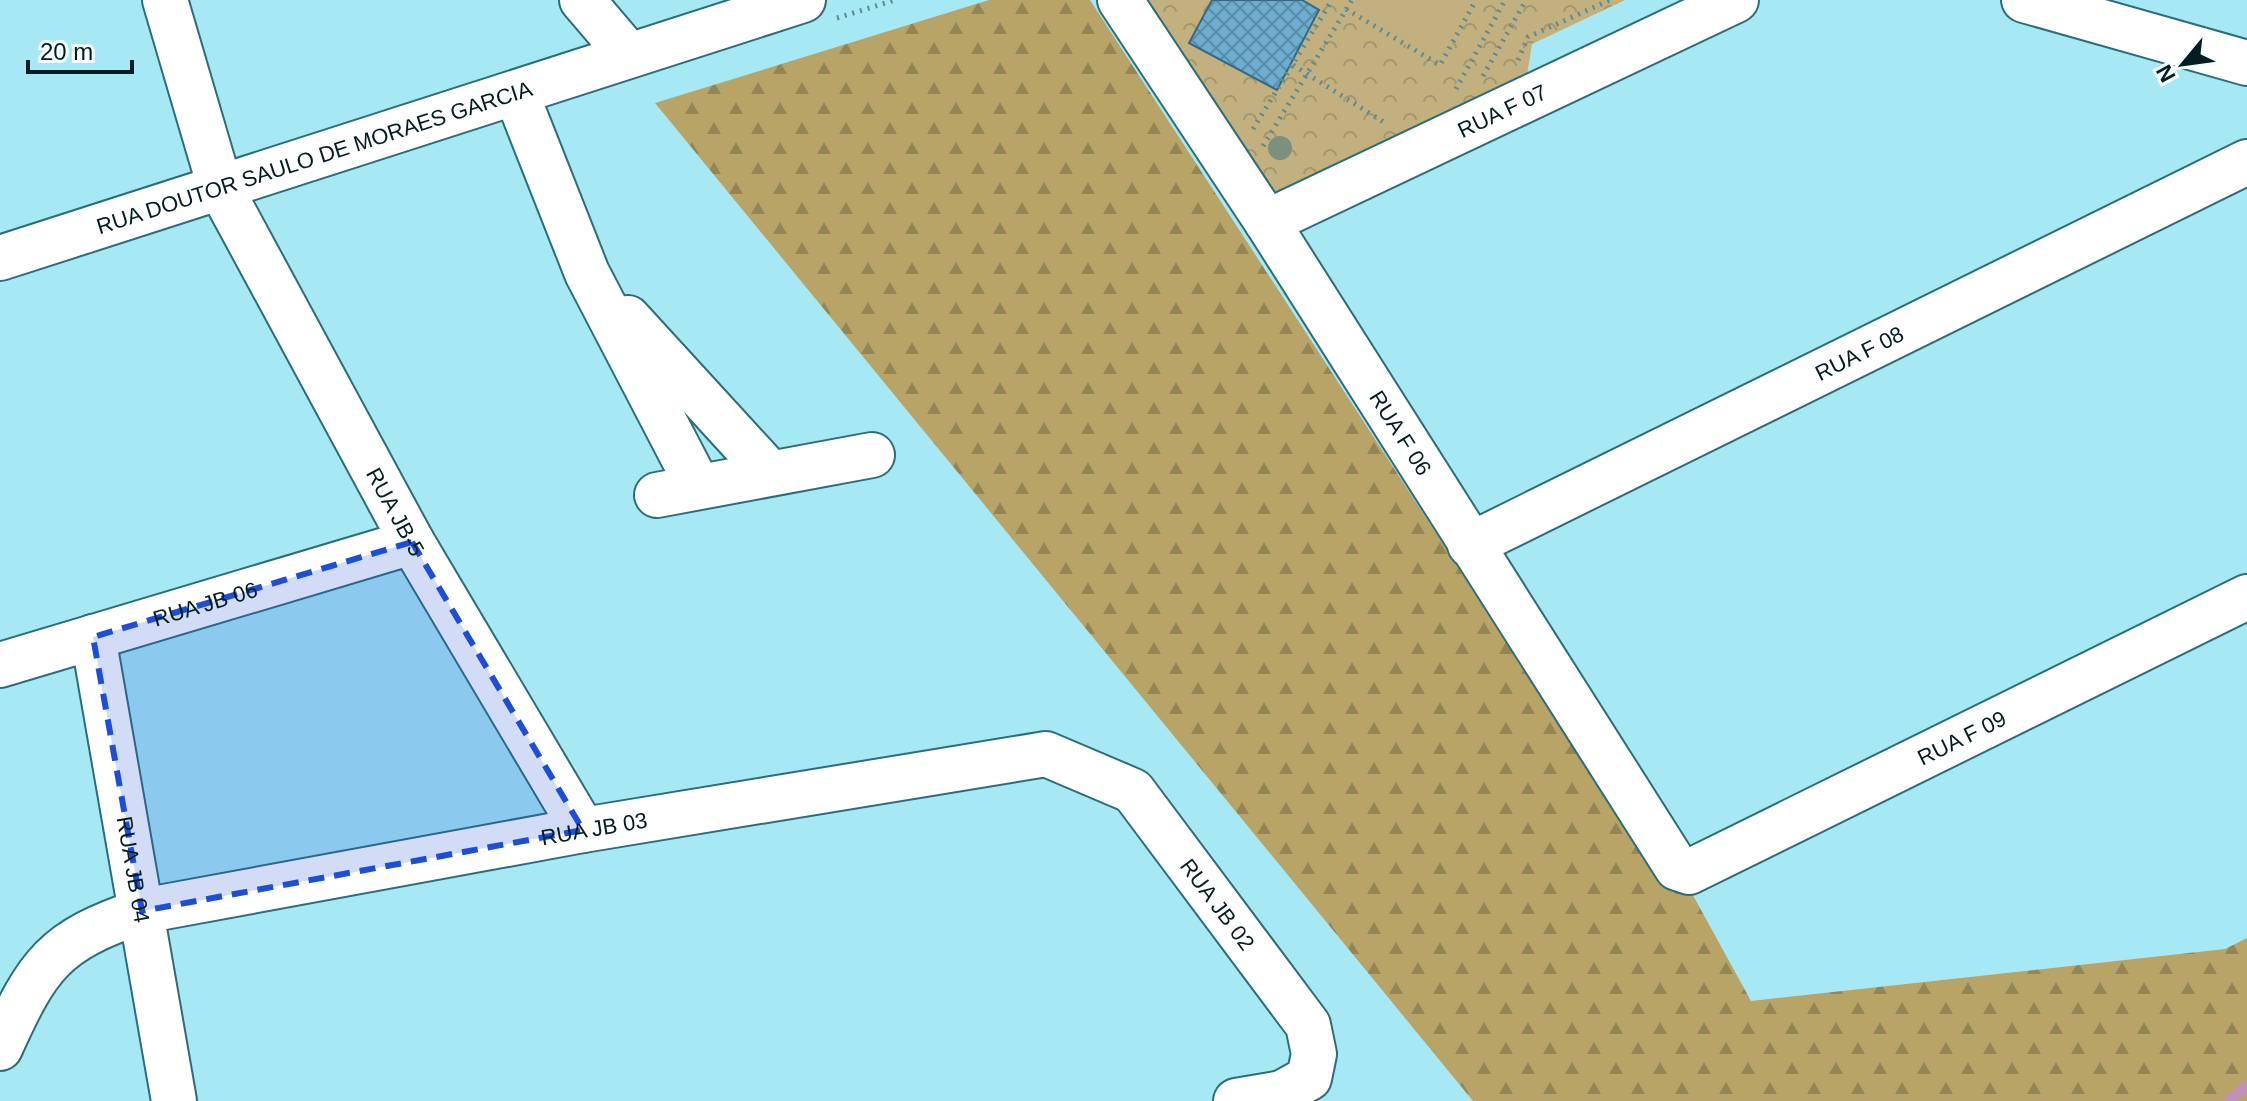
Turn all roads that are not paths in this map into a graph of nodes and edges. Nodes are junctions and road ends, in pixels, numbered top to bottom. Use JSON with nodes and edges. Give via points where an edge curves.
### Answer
{"nodes":[{"id":1,"x":165,"y":0,"type":"edge"},
{"id":2,"x":582,"y":0,"type":"edge"},
{"id":3,"x":803,"y":0,"type":"edge"},
{"id":4,"x":1120,"y":0,"type":"edge"},
{"id":5,"x":1736,"y":0,"type":"edge"},
{"id":6,"x":2024,"y":0,"type":"edge"},
{"id":7,"x":628,"y":54,"type":"junction"},
{"id":8,"x":2247,"y":63,"type":"edge"},
{"id":9,"x":516,"y":93,"type":"junction"},
{"id":10,"x":2247,"y":162,"type":"edge"},
{"id":11,"x":220,"y":187,"type":"junction"},
{"id":12,"x":1267,"y":222,"type":"junction"},
{"id":13,"x":0,"y":258,"type":"edge"},
{"id":14,"x":587,"y":273,"type":"junction"},
{"id":15,"x":872,"y":455,"type":"dead end"},
{"id":16,"x":770,"y":473,"type":"junction"},
{"id":17,"x":412,"y":542,"type":"junction"},
{"id":18,"x":1470,"y":545,"type":"junction"},
{"id":19,"x":2247,"y":597,"type":"edge"},
{"id":20,"x":93,"y":637,"type":"junction"},
{"id":21,"x":0,"y":665,"type":"edge"},
{"id":22,"x":1046,"y":754,"type":"joint"},
{"id":23,"x":583,"y":830,"type":"junction"},
{"id":24,"x":1677,"y":868,"type":"joint"},
{"id":25,"x":142,"y":911,"type":"junction"},
{"id":26,"x":0,"y":1048,"type":"edge"},
{"id":27,"x":174,"y":1101,"type":"edge"},
{"id":28,"x":1236,"y":1101,"type":"edge"}],
"edges":[{"from":1,"to":11,"type":"street","name":"RUA JB-5"},
{"from":2,"to":7,"type":"street"},
{"from":3,"to":7,"type":"street","name":"RUA DOUTOR SAULO DE MORAES GARCIA"},
{"from":4,"to":12,"type":"street","name":"RUA F 06"},
{"from":5,"to":12,"type":"street","name":"RUA F 07"},
{"from":6,"to":8,"type":"street"},
{"from":7,"to":9,"type":"street","name":"RUA DOUTOR SAULO DE MORAES GARCIA"},
{"from":9,"to":11,"type":"street","name":"RUA DOUTOR SAULO DE MORAES GARCIA"},
{"from":9,"to":14,"type":"street"},
{"from":10,"to":18,"type":"street","name":"RUA F 08"},
{"from":11,"to":13,"type":"street","name":"RUA DOUTOR SAULO DE MORAES GARCIA"},
{"from":11,"to":17,"type":"street","name":"RUA JB-5"},
{"from":12,"to":18,"type":"street","name":"RUA F 06"},
{"from":14,"to":16,"type":"street"},
{"from":14,"to":16,"type":"street","via":[[677,491]]},
{"from":15,"to":16,"type":"street"},
{"from":17,"to":20,"type":"street","name":"RUA JB 06"},
{"from":17,"to":23,"type":"street","name":"RUA JB-5"},
{"from":18,"to":24,"type":"street","name":"RUA F 06"},
{"from":19,"to":24,"type":"street","name":"RUA F 09","via":[[1689,872]]},
{"from":20,"to":21,"type":"street","name":"RUA JB 06"},
{"from":20,"to":25,"type":"street","name":"RUA JB 04"},
{"from":22,"to":23,"type":"street","name":"RUA JB 03"},
{"from":22,"to":28,"type":"street","name":"RUA JB 02","via":[[1133,791],[1308,1025],[1314,1054],[1309,1078],[1282,1093]]},
{"from":23,"to":25,"type":"street","name":"RUA JB 03"},
{"from":25,"to":26,"type":"street","name":"RUA JB 03","via":[[58,949],[24,994]]},
{"from":25,"to":27,"type":"street","name":"RUA JB 04"}]}
